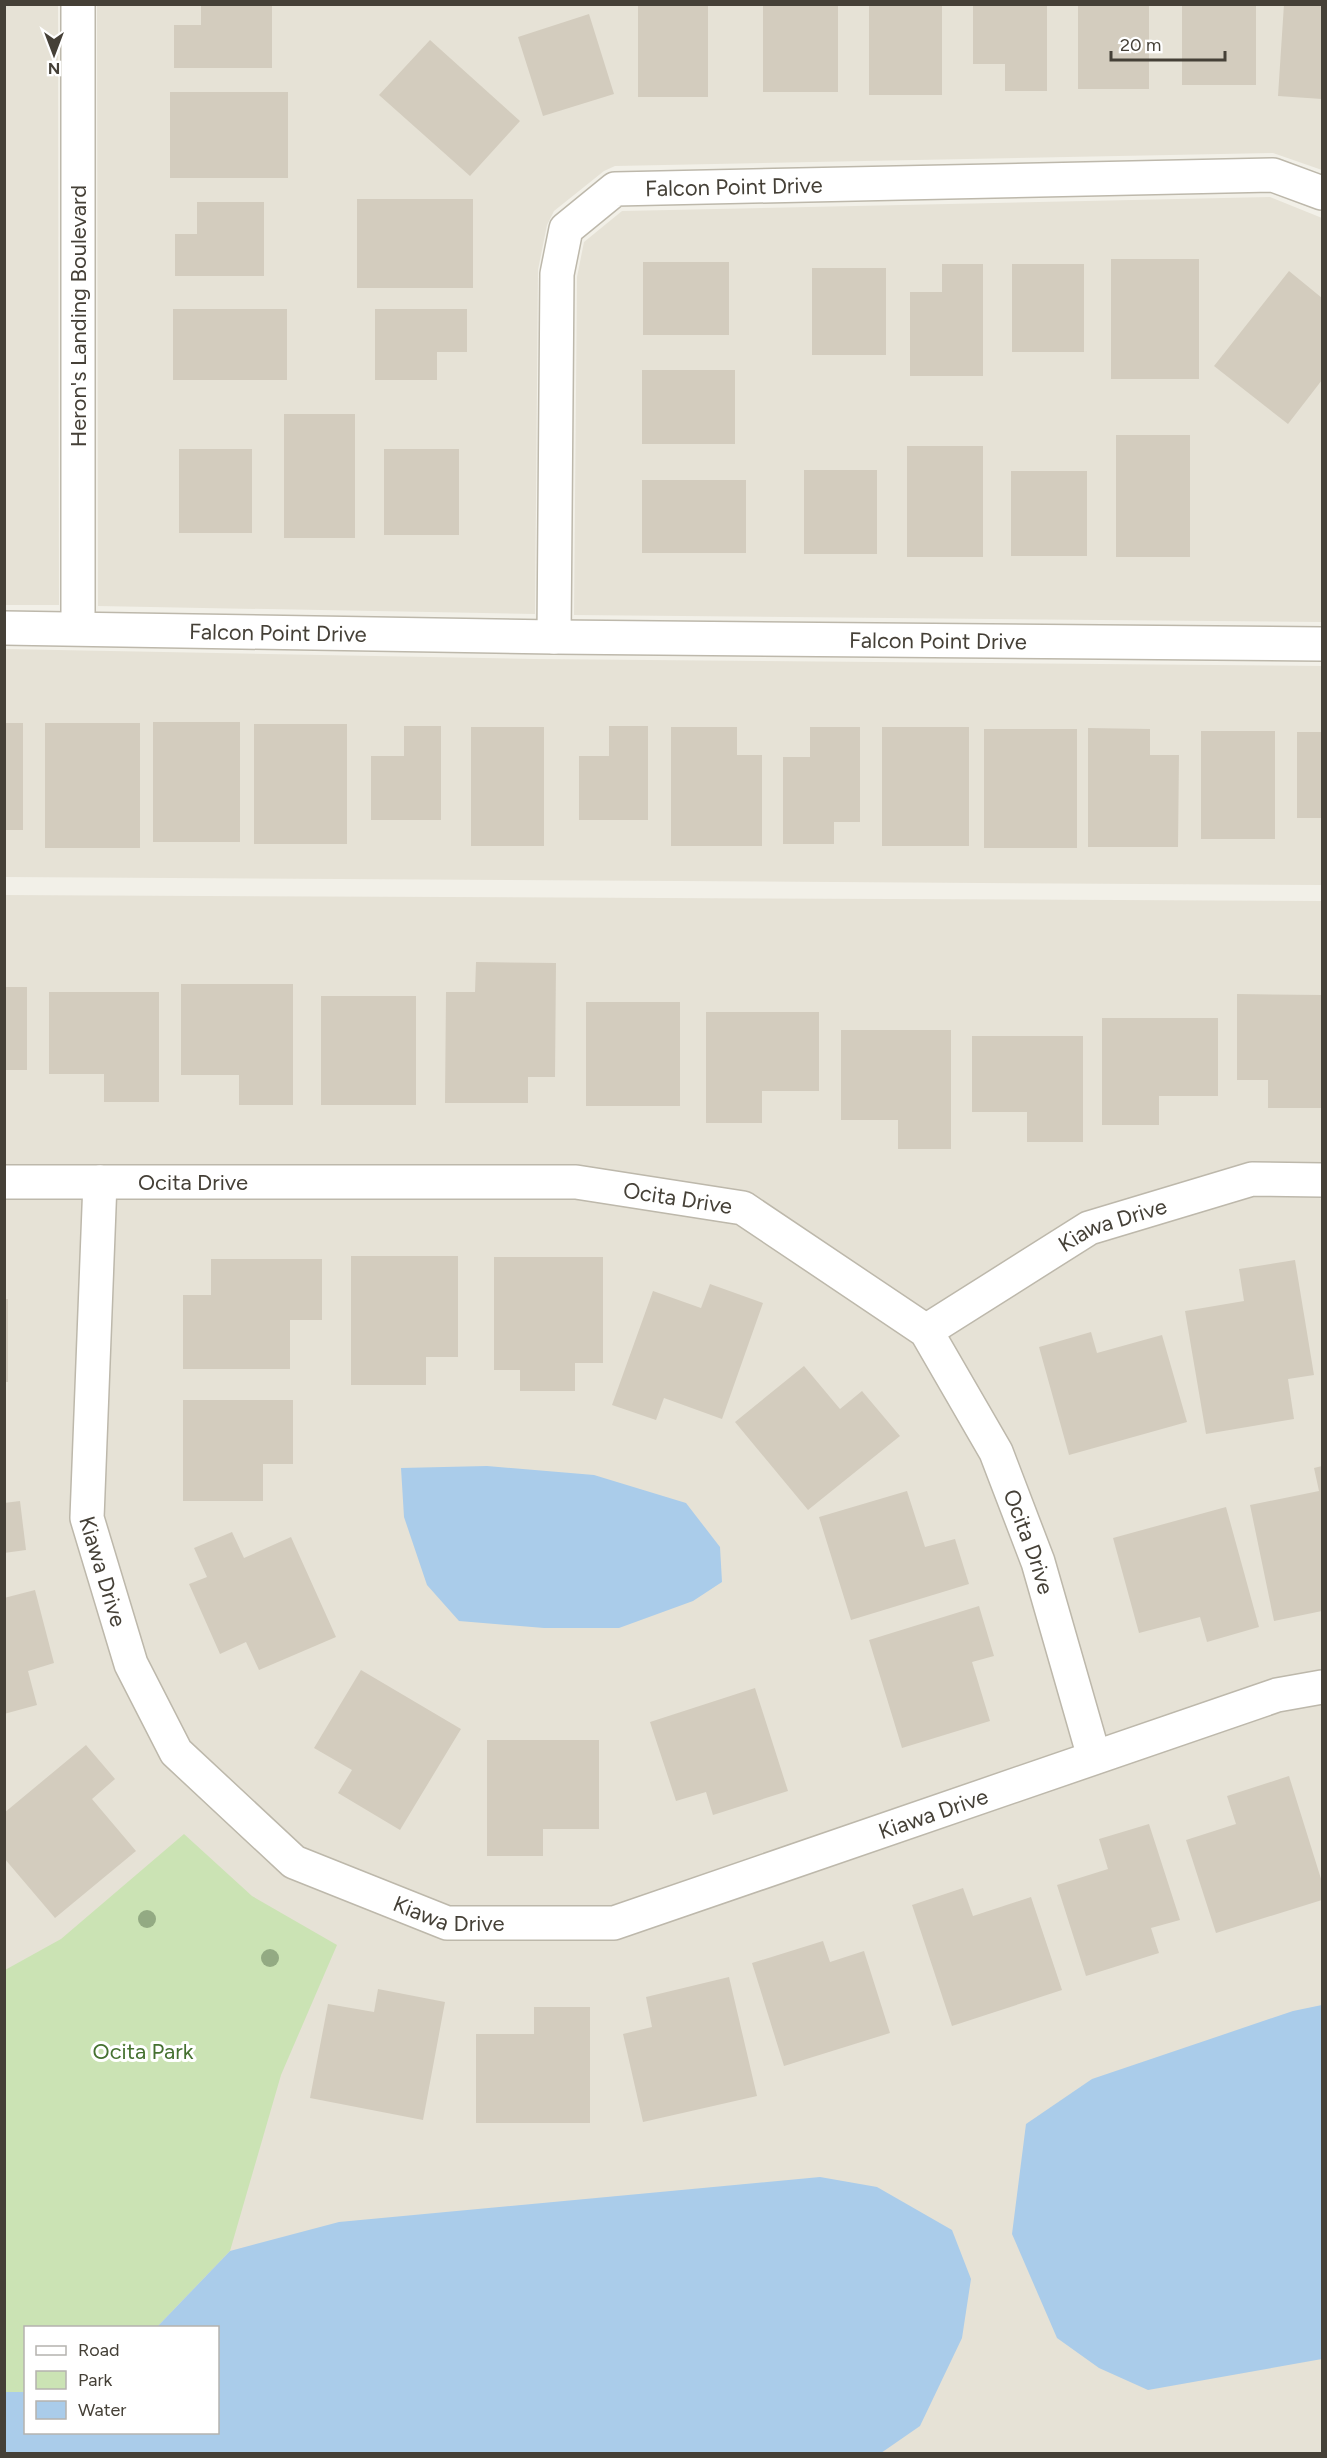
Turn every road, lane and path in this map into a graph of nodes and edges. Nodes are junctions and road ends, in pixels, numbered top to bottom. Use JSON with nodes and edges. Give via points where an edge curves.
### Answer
{"nodes":[{"id":1,"x":78,"y":4,"type":"edge"},
{"id":2,"x":1323,"y":193,"type":"edge"},
{"id":3,"x":4,"y":627,"type":"edge"},
{"id":4,"x":78,"y":628,"type":"junction"},
{"id":5,"x":554,"y":637,"type":"junction"},
{"id":6,"x":1323,"y":644,"type":"edge"},
{"id":7,"x":1323,"y":1180,"type":"edge"},
{"id":8,"x":4,"y":1182,"type":"edge"},
{"id":9,"x":100,"y":1182,"type":"junction"},
{"id":10,"x":926,"y":1331,"type":"junction"},
{"id":11,"x":1323,"y":1687,"type":"edge"},
{"id":12,"x":1094,"y":1757,"type":"junction"}],
"edges":[{"from":1,"to":4,"type":"street","name":"Heron's Landing Boulevard"},
{"from":2,"to":5,"type":"street","name":"Falcon Point Drive","via":[[1273,175],[615,189],[566,229],[557,274]]},
{"from":3,"to":4,"type":"street","name":"Falcon Point Drive"},
{"from":4,"to":5,"type":"street","name":"Falcon Point Drive"},
{"from":5,"to":6,"type":"street","name":"Falcon Point Drive"},
{"from":7,"to":10,"type":"street","name":"Kiawa Drive","via":[[1252,1179],[1089,1228]]},
{"from":8,"to":9,"type":"street","name":"Ocita Drive"},
{"from":9,"to":10,"type":"street","name":"Ocita Drive","via":[[576,1182],[743,1208]]},
{"from":9,"to":12,"type":"street","name":"Kiawa Drive","via":[[87,1518],[131,1664],[176,1752],[294,1862],[447,1923],[614,1923]]},
{"from":10,"to":12,"type":"street","name":"Ocita Drive","via":[[996,1452],[1038,1562]]},
{"from":11,"to":12,"type":"street","name":"Kiawa Drive","via":[[1276,1695]]}]}
